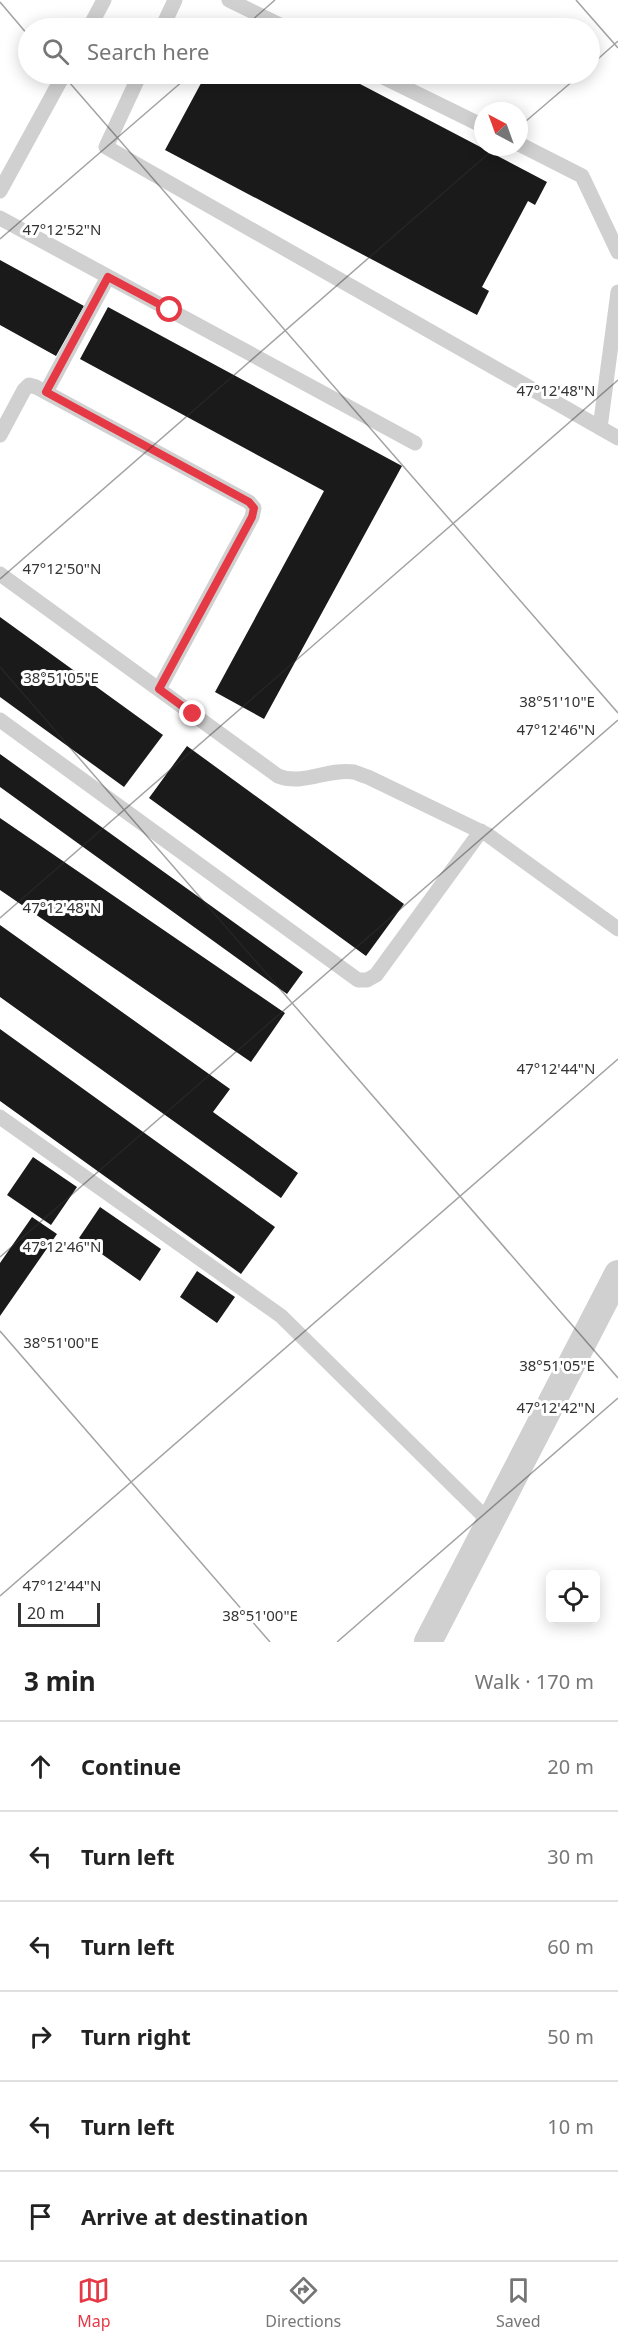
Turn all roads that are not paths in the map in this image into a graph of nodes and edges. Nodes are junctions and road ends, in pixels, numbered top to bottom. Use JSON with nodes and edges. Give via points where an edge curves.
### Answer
{"nodes":[{"id":1,"x":104,"y":0,"type":"edge"},
{"id":2,"x":175,"y":0,"type":"edge"},
{"id":3,"x":229,"y":0,"type":"edge"},
{"id":4,"x":94,"y":18,"type":"edge"},
{"id":5,"x":167,"y":18,"type":"edge"},
{"id":6,"x":266,"y":18,"type":"edge"},
{"id":7,"x":59,"y":84,"type":"edge"},
{"id":8,"x":135,"y":84,"type":"edge"},
{"id":9,"x":397,"y":84,"type":"edge"},
{"id":10,"x":474,"y":122,"type":"edge"},
{"id":11,"x":528,"y":149,"type":"edge"},
{"id":12,"x":0,"y":191,"type":"edge"},
{"id":13,"x":0,"y":218,"type":"edge"},
{"id":14,"x":618,"y":252,"type":"edge"},
{"id":15,"x":108,"y":277,"type":"junction"},
{"id":16,"x":618,"y":292,"type":"edge"},
{"id":17,"x":46,"y":392,"type":"junction"},
{"id":18,"x":600,"y":428,"type":"junction"},
{"id":19,"x":0,"y":435,"type":"edge"},
{"id":20,"x":618,"y":438,"type":"edge"},
{"id":21,"x":415,"y":443,"type":"dead end"},
{"id":22,"x":0,"y":574,"type":"edge"},
{"id":23,"x":159,"y":689,"type":"junction"},
{"id":24,"x":0,"y":720,"type":"edge"},
{"id":25,"x":481,"y":831,"type":"junction"},
{"id":26,"x":618,"y":929,"type":"edge"},
{"id":27,"x":0,"y":1117,"type":"edge"},
{"id":28,"x":618,"y":1274,"type":"edge"},
{"id":29,"x":490,"y":1522,"type":"junction"},
{"id":30,"x":428,"y":1642,"type":"edge"}],
"edges":[{"from":1,"to":4,"type":"lane"},
{"from":2,"to":5,"type":"lane"},
{"from":3,"to":6,"type":"lane"},
{"from":7,"to":12,"type":"lane"},
{"from":8,"to":18,"type":"lane","via":[[106,147]]},
{"from":9,"to":10,"type":"lane"},
{"from":11,"to":14,"type":"lane","via":[[582,176]]},
{"from":13,"to":15,"type":"lane"},
{"from":15,"to":17,"type":"lane"},
{"from":15,"to":21,"type":"lane"},
{"from":16,"to":18,"type":"lane"},
{"from":17,"to":19,"type":"lane","via":[[29,385]]},
{"from":17,"to":23,"type":"lane","via":[[254,508]]},
{"from":18,"to":20,"type":"lane"},
{"from":22,"to":23,"type":"lane"},
{"from":23,"to":25,"type":"lane","via":[[278,776],[298,780],[354,772]]},
{"from":24,"to":25,"type":"lane","via":[[358,980],[376,975]]},
{"from":25,"to":26,"type":"lane"},
{"from":27,"to":29,"type":"lane","via":[[281,1316]]},
{"from":28,"to":29,"type":"street"},
{"from":29,"to":30,"type":"street"}]}
